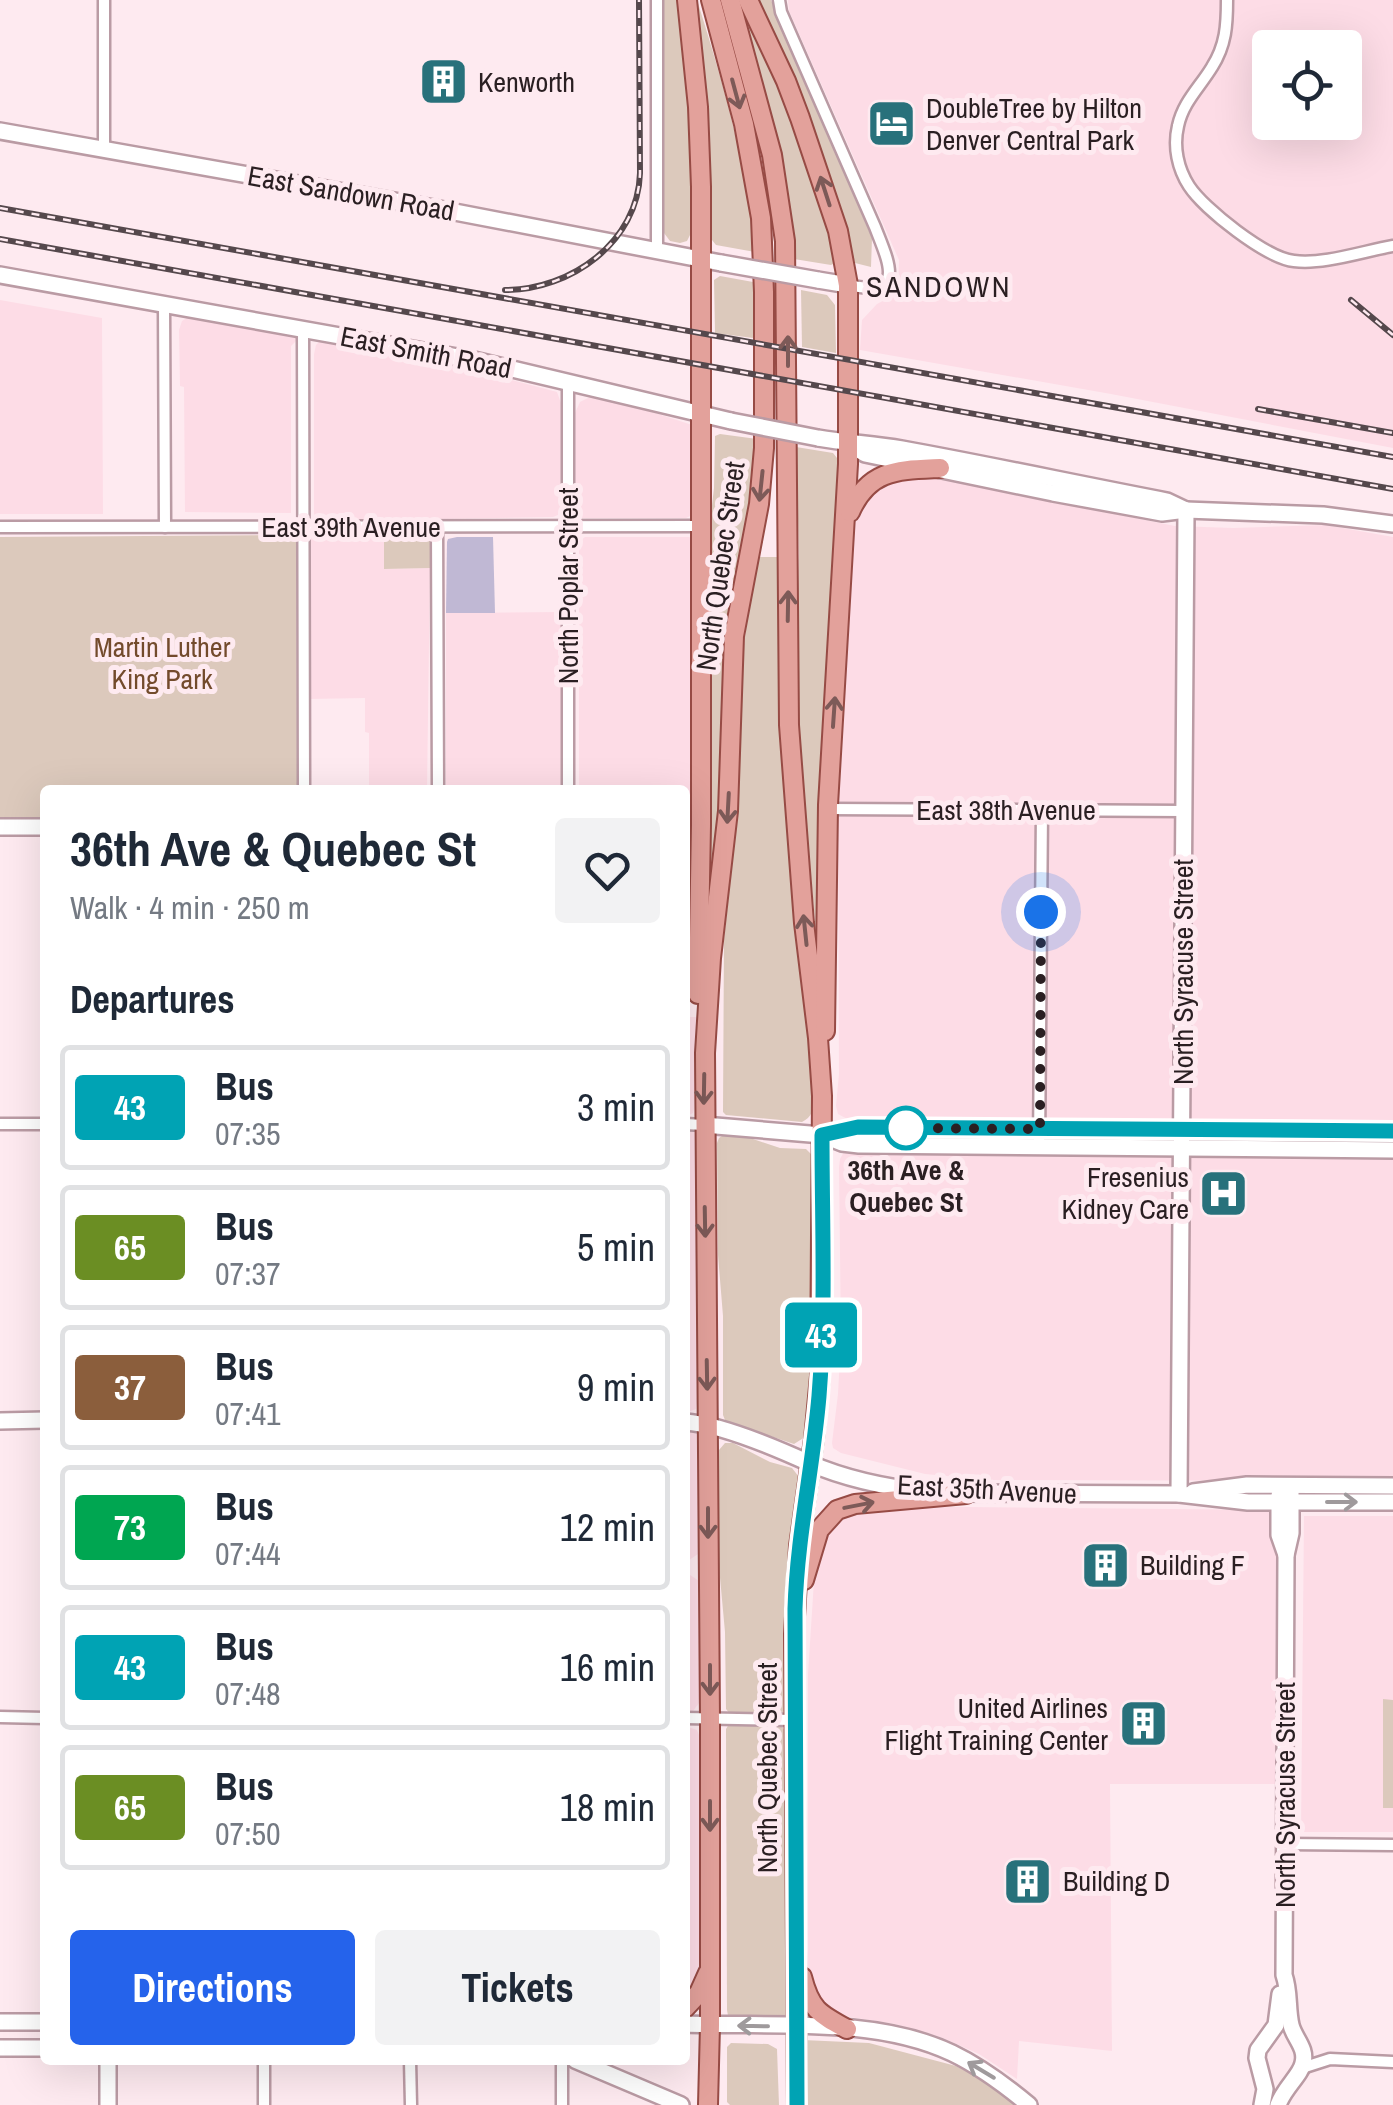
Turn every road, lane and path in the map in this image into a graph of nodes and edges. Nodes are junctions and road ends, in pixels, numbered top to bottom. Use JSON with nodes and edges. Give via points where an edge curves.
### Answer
{"nodes":[{"id":1,"x":104,"y":0,"type":"edge"},
{"id":2,"x":658,"y":0,"type":"edge"},
{"id":3,"x":687,"y":0,"type":"edge"},
{"id":4,"x":710,"y":0,"type":"edge"},
{"id":5,"x":730,"y":0,"type":"edge"},
{"id":6,"x":748,"y":0,"type":"edge"},
{"id":7,"x":778,"y":0,"type":"edge"},
{"id":8,"x":1227,"y":0,"type":"edge"},
{"id":9,"x":0,"y":131,"type":"edge"},
{"id":10,"x":104,"y":150,"type":"junction"},
{"id":11,"x":1393,"y":246,"type":"edge"},
{"id":12,"x":657,"y":250,"type":"junction"},
{"id":13,"x":701,"y":258,"type":"junction"},
{"id":14,"x":0,"y":275,"type":"edge"},
{"id":15,"x":848,"y":285,"type":"junction"},
{"id":16,"x":164,"y":304,"type":"junction"},
{"id":17,"x":303,"y":328,"type":"junction"},
{"id":18,"x":568,"y":382,"type":"junction"},
{"id":19,"x":702,"y":414,"type":"junction"},
{"id":20,"x":848,"y":444,"type":"junction"},
{"id":21,"x":940,"y":468,"type":"junction"},
{"id":22,"x":1186,"y":510,"type":"junction"},
{"id":23,"x":1393,"y":524,"type":"edge"},
{"id":24,"x":568,"y":526,"type":"junction"},
{"id":25,"x":702,"y":526,"type":"junction"},
{"id":26,"x":437,"y":527,"type":"junction"},
{"id":27,"x":845,"y":527,"type":"junction"},
{"id":28,"x":0,"y":528,"type":"edge"},
{"id":29,"x":166,"y":528,"type":"junction"},
{"id":30,"x":304,"y":528,"type":"junction"},
{"id":31,"x":304,"y":785,"type":"edge"},
{"id":32,"x":438,"y":785,"type":"edge"},
{"id":33,"x":568,"y":785,"type":"edge"},
{"id":34,"x":828,"y":809,"type":"junction"},
{"id":35,"x":1042,"y":811,"type":"junction"},
{"id":36,"x":1184,"y":811,"type":"junction"},
{"id":37,"x":693,"y":825,"type":"edge"},
{"id":38,"x":0,"y":827,"type":"edge"},
{"id":39,"x":40,"y":827,"type":"edge"},
{"id":40,"x":705,"y":1052,"type":"junction"},
{"id":41,"x":822,"y":1096,"type":"junction"},
{"id":42,"x":0,"y":1124,"type":"edge"},
{"id":43,"x":40,"y":1124,"type":"edge"},
{"id":44,"x":694,"y":1124,"type":"edge"},
{"id":45,"x":1040,"y":1129,"type":"junction"},
{"id":46,"x":1182,"y":1130,"type":"junction"},
{"id":47,"x":1393,"y":1131,"type":"edge"},
{"id":48,"x":822,"y":1135,"type":"junction"},
{"id":49,"x":1040,"y":1146,"type":"junction"},
{"id":50,"x":1181,"y":1148,"type":"junction"},
{"id":51,"x":1393,"y":1150,"type":"edge"},
{"id":52,"x":0,"y":1420,"type":"edge"},
{"id":53,"x":40,"y":1420,"type":"edge"},
{"id":54,"x":690,"y":1423,"type":"edge"},
{"id":55,"x":708,"y":1426,"type":"junction"},
{"id":56,"x":811,"y":1464,"type":"junction"},
{"id":57,"x":1393,"y":1486,"type":"edge"},
{"id":58,"x":966,"y":1494,"type":"junction"},
{"id":59,"x":1179,"y":1494,"type":"junction"},
{"id":60,"x":1285,"y":1494,"type":"junction"},
{"id":61,"x":1393,"y":1502,"type":"edge"},
{"id":62,"x":795,"y":1609,"type":"junction"},
{"id":63,"x":0,"y":1718,"type":"edge"},
{"id":64,"x":40,"y":1718,"type":"edge"},
{"id":65,"x":690,"y":1718,"type":"edge"},
{"id":66,"x":710,"y":1718,"type":"junction"},
{"id":67,"x":795,"y":1720,"type":"junction"},
{"id":68,"x":1285,"y":1844,"type":"junction"},
{"id":69,"x":1393,"y":1845,"type":"edge"},
{"id":70,"x":795,"y":1952,"type":"junction"},
{"id":71,"x":710,"y":1968,"type":"junction"},
{"id":72,"x":1284,"y":1975,"type":"junction"},
{"id":73,"x":690,"y":2003,"type":"edge"},
{"id":74,"x":0,"y":2022,"type":"edge"},
{"id":75,"x":40,"y":2022,"type":"edge"},
{"id":76,"x":690,"y":2024,"type":"edge"},
{"id":77,"x":710,"y":2025,"type":"junction"},
{"id":78,"x":796,"y":2026,"type":"junction"},
{"id":79,"x":848,"y":2028,"type":"junction"},
{"id":80,"x":1268,"y":2038,"type":"junction"},
{"id":81,"x":1300,"y":2044,"type":"junction"},
{"id":82,"x":0,"y":2048,"type":"edge"},
{"id":83,"x":40,"y":2048,"type":"edge"},
{"id":84,"x":1330,"y":2059,"type":"junction"},
{"id":85,"x":1393,"y":2059,"type":"edge"},
{"id":86,"x":108,"y":2065,"type":"edge"},
{"id":87,"x":264,"y":2065,"type":"edge"},
{"id":88,"x":410,"y":2065,"type":"edge"},
{"id":89,"x":562,"y":2065,"type":"edge"},
{"id":90,"x":587,"y":2065,"type":"edge"},
{"id":91,"x":1262,"y":2073,"type":"junction"},
{"id":92,"x":1297,"y":2073,"type":"junction"},
{"id":93,"x":793,"y":2099,"type":"edge"},
{"id":94,"x":108,"y":2105,"type":"edge"},
{"id":95,"x":264,"y":2105,"type":"edge"},
{"id":96,"x":411,"y":2105,"type":"edge"},
{"id":97,"x":562,"y":2105,"type":"edge"},
{"id":98,"x":681,"y":2105,"type":"edge"},
{"id":99,"x":708,"y":2105,"type":"edge"},
{"id":100,"x":1029,"y":2105,"type":"edge"},
{"id":101,"x":1262,"y":2105,"type":"edge"},
{"id":102,"x":1278,"y":2105,"type":"edge"}],
"edges":[{"from":1,"to":10,"type":"street"},
{"from":2,"to":12,"type":"street"},
{"from":3,"to":13,"type":"main road"},
{"from":4,"to":40,"type":"main road","name":"North Quebec Street","one_way":true,"via":[[761,218],[764,448],[734,636],[728,811]]},
{"from":41,"to":5,"type":"main road","name":"North Quebec Street","one_way":true,"via":[[788,725],[785,241],[772,155]]},
{"from":15,"to":6,"type":"main road","one_way":true,"via":[[838,231],[800,118]]},
{"from":7,"to":15,"type":"street","via":[[890,273],[880,288]]},
{"from":8,"to":11,"type":"street","via":[[1221,50],[1178,122],[1178,163],[1188,185],[1258,248],[1290,261]]},
{"from":9,"to":10,"type":"street","name":"East Sandown Road"},
{"from":10,"to":12,"type":"street","name":"East Sandown Road"},
{"from":12,"to":13,"type":"street","name":"East Sandown Road"},
{"from":13,"to":15,"type":"street","name":"East Sandown Road","bridge":true},
{"from":13,"to":19,"type":"main road"},
{"from":14,"to":16,"type":"street","name":"East Smith Road"},
{"from":15,"to":20,"type":"main road"},
{"from":16,"to":17,"type":"street","name":"East Smith Road"},
{"from":16,"to":29,"type":"street"},
{"from":17,"to":18,"type":"street","name":"East Smith Road"},
{"from":17,"to":30,"type":"street"},
{"from":18,"to":19,"type":"street","name":"East Smith Road"},
{"from":18,"to":24,"type":"street","name":"North Poplar Street"},
{"from":19,"to":20,"type":"street","name":"East Smith Road","bridge":true},
{"from":19,"to":25,"type":"main road"},
{"from":20,"to":21,"type":"street","name":"East Smith Road","via":[[866,454]]},
{"from":20,"to":22,"type":"street","name":"East Smith Road","via":[[976,462]]},
{"from":20,"to":27,"type":"main road"},
{"from":21,"to":22,"type":"street","name":"East Smith Road","via":[[1162,513]]},
{"from":21,"to":27,"type":"main road","via":[[880,476],[860,494]]},
{"from":22,"to":23,"type":"street","name":"East Smith Road"},
{"from":22,"to":36,"type":"street","name":"North Syracuse Street"},
{"from":24,"to":25,"type":"street","name":"East 39th Avenue"},
{"from":24,"to":26,"type":"street","name":"East 39th Avenue"},
{"from":24,"to":33,"type":"street","name":"North Poplar Street"},
{"from":25,"to":37,"type":"main road"},
{"from":26,"to":30,"type":"street","name":"East 39th Avenue"},
{"from":26,"to":32,"type":"street"},
{"from":34,"to":27,"type":"main road","one_way":true},
{"from":28,"to":29,"type":"street","name":"East 39th Avenue"},
{"from":29,"to":30,"type":"street","name":"East 39th Avenue"},
{"from":30,"to":31,"type":"street"},
{"from":34,"to":35,"type":"street","name":"East 38th Avenue"},
{"from":34,"to":41,"type":"main road"},
{"from":35,"to":36,"type":"street","name":"East 38th Avenue"},
{"from":35,"to":45,"type":"street"},
{"from":36,"to":46,"type":"street","name":"North Syracuse Street"},
{"from":37,"to":40,"type":"main road"},
{"from":38,"to":39,"type":"street"},
{"from":40,"to":44,"type":"main road","name":"North Quebec Street","one_way":true},
{"from":41,"to":48,"type":"main road","name":"North Quebec Street"},
{"from":42,"to":43,"type":"street"},
{"from":44,"to":48,"type":"street"},
{"from":44,"to":55,"type":"main road","name":"North Quebec Street","one_way":true},
{"from":45,"to":46,"type":"street"},
{"from":45,"to":48,"type":"street","via":[[850,1128]]},
{"from":45,"to":49,"type":"street"},
{"from":46,"to":47,"type":"street"},
{"from":46,"to":50,"type":"street","name":"North Syracuse Street"},
{"from":48,"to":49,"type":"street","via":[[859,1145]]},
{"from":48,"to":56,"type":"main road","name":"North Quebec Street","via":[[821,1354]]},
{"from":49,"to":50,"type":"street"},
{"from":50,"to":51,"type":"street"},
{"from":50,"to":59,"type":"street","name":"North Syracuse Street"},
{"from":52,"to":53,"type":"street"},
{"from":54,"to":55,"type":"street","name":"East 35th Avenue"},
{"from":55,"to":56,"type":"street","name":"East 35th Avenue"},
{"from":55,"to":66,"type":"main road","name":"North Quebec Street","one_way":true},
{"from":56,"to":58,"type":"street","name":"East 35th Avenue","via":[[896,1488]]},
{"from":56,"to":62,"type":"main road","name":"North Quebec Street"},
{"from":57,"to":60,"type":"street","name":"East 35th Avenue"},
{"from":58,"to":59,"type":"street","name":"East 35th Avenue"},
{"from":62,"to":58,"type":"main road","one_way":true,"via":[[819,1530],[837,1510]]},
{"from":59,"to":60,"type":"street","name":"East 35th Avenue","via":[[1220,1500]]},
{"from":60,"to":61,"type":"street","name":"East 35th Avenue","one_way":true},
{"from":60,"to":68,"type":"street","name":"North Syracuse Street","via":[[1279,1535],[1286,1555]]},
{"from":62,"to":67,"type":"main road","name":"North Quebec Street"},
{"from":63,"to":64,"type":"street"},
{"from":65,"to":66,"type":"street"},
{"from":66,"to":67,"type":"street"},
{"from":66,"to":71,"type":"main road","name":"North Quebec Street","one_way":true},
{"from":67,"to":70,"type":"main road","name":"North Quebec Street"},
{"from":68,"to":69,"type":"street"},
{"from":68,"to":72,"type":"street","name":"North Syracuse Street"},
{"from":70,"to":78,"type":"main road","name":"North Quebec Street"},
{"from":70,"to":79,"type":"main road","via":[[812,2006]]},
{"from":71,"to":73,"type":"main road"},
{"from":71,"to":77,"type":"main road","name":"North Quebec Street"},
{"from":72,"to":80,"type":"street","name":"North Syracuse Street"},
{"from":72,"to":81,"type":"street","name":"North Syracuse Street"},
{"from":74,"to":75,"type":"street"},
{"from":76,"to":77,"type":"street"},
{"from":78,"to":77,"type":"street","one_way":true},
{"from":77,"to":99,"type":"main road","name":"North Quebec Street"},
{"from":78,"to":79,"type":"street"},
{"from":78,"to":93,"type":"main road","name":"North Quebec Street"},
{"from":100,"to":79,"type":"street","one_way":true,"via":[[950,2052]]},
{"from":80,"to":81,"type":"street","via":[[1282,2034]]},
{"from":80,"to":91,"type":"street","via":[[1258,2050]]},
{"from":81,"to":84,"type":"street"},
{"from":81,"to":92,"type":"street"},
{"from":82,"to":83,"type":"street"},
{"from":84,"to":85,"type":"street"},
{"from":84,"to":92,"type":"street"},
{"from":86,"to":94,"type":"street"},
{"from":87,"to":95,"type":"street"},
{"from":88,"to":96,"type":"street"},
{"from":89,"to":97,"type":"street"},
{"from":90,"to":98,"type":"street"},
{"from":91,"to":92,"type":"street","via":[[1276,2081]]},
{"from":91,"to":101,"type":"street"},
{"from":92,"to":102,"type":"street"}]}
